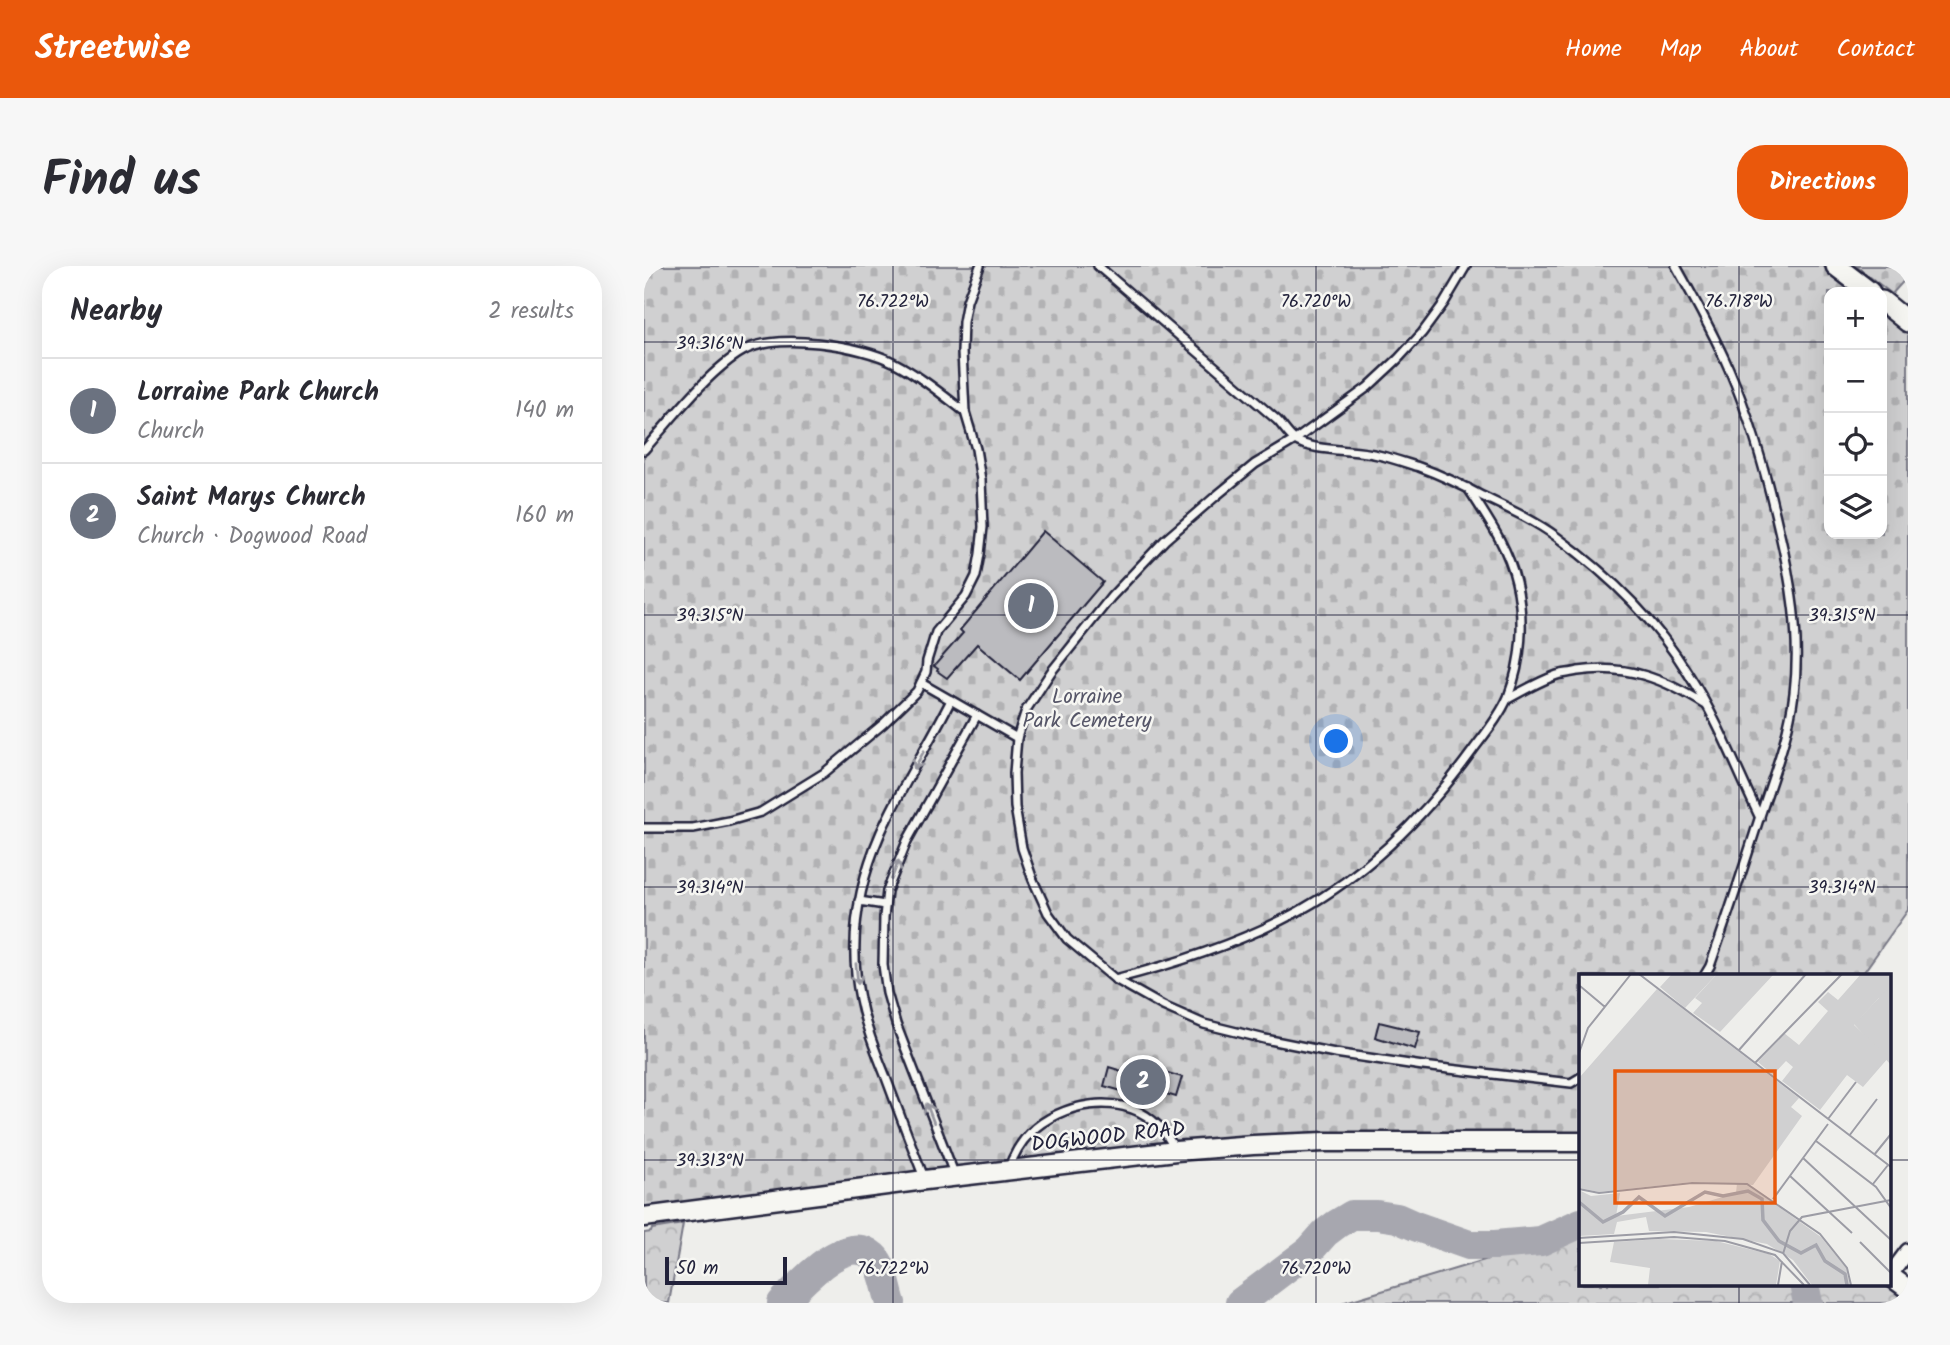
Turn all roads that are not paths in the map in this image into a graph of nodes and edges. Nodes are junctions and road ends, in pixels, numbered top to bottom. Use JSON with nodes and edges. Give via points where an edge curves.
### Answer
{"nodes":[{"id":1,"x":980,"y":266,"type":"edge"},
{"id":2,"x":1098,"y":266,"type":"edge"},
{"id":3,"x":1466,"y":266,"type":"edge"},
{"id":4,"x":1676,"y":266,"type":"edge"},
{"id":5,"x":1836,"y":266,"type":"edge"},
{"id":6,"x":1863,"y":287,"type":"edge"},
{"id":7,"x":1887,"y":305,"type":"edge"},
{"id":8,"x":1908,"y":321,"type":"edge"},
{"id":9,"x":965,"y":412,"type":"junction"},
{"id":10,"x":1295,"y":440,"type":"junction"},
{"id":11,"x":644,"y":450,"type":"edge"},
{"id":12,"x":1467,"y":488,"type":"junction"},
{"id":13,"x":921,"y":683,"type":"junction"},
{"id":14,"x":1507,"y":699,"type":"junction"},
{"id":15,"x":951,"y":700,"type":"junction"},
{"id":16,"x":1709,"y":707,"type":"junction"},
{"id":17,"x":977,"y":715,"type":"junction"},
{"id":18,"x":1017,"y":738,"type":"junction"},
{"id":19,"x":1760,"y":818,"type":"junction"},
{"id":20,"x":644,"y":828,"type":"edge"},
{"id":21,"x":859,"y":901,"type":"junction"},
{"id":22,"x":885,"y":905,"type":"junction"},
{"id":23,"x":1705,"y":974,"type":"edge"},
{"id":24,"x":1115,"y":979,"type":"junction"},
{"id":25,"x":1579,"y":1078,"type":"edge"},
{"id":26,"x":1571,"y":1083,"type":"junction"},
{"id":27,"x":1579,"y":1085,"type":"edge"},
{"id":28,"x":1579,"y":1142,"type":"edge"},
{"id":29,"x":1176,"y":1151,"type":"junction"},
{"id":30,"x":1008,"y":1171,"type":"junction"},
{"id":31,"x":955,"y":1177,"type":"junction"},
{"id":32,"x":925,"y":1180,"type":"junction"},
{"id":33,"x":644,"y":1217,"type":"edge"},
{"id":34,"x":1908,"y":1251,"type":"edge"},
{"id":35,"x":1890,"y":1274,"type":"edge"},
{"id":36,"x":1890,"y":1276,"type":"edge"},
{"id":37,"x":1908,"y":1289,"type":"edge"}],
"edges":[{"from":1,"to":9,"type":"lane","via":[[962,322]]},
{"from":2,"to":10,"type":"lane"},
{"from":3,"to":10,"type":"lane","via":[[1444,303],[1398,359]]},
{"from":4,"to":19,"type":"lane","via":[[1730,370],[1751,428],[1791,591],[1794,693]]},
{"from":5,"to":6,"type":"main road"},
{"from":7,"to":8,"type":"main road"},
{"from":9,"to":11,"type":"lane","via":[[895,363],[867,352],[806,342],[760,345],[725,364]]},
{"from":9,"to":13,"type":"lane","via":[[981,480],[980,554],[966,596],[936,632]]},
{"from":10,"to":12,"type":"lane","via":[[1314,447],[1378,454]]},
{"from":10,"to":18,"type":"lane","via":[[1255,464],[1216,496],[1111,597],[1051,672],[1026,710]]},
{"from":12,"to":14,"type":"lane","via":[[1495,531],[1516,582],[1520,646]]},
{"from":12,"to":16,"type":"lane","via":[[1556,536],[1601,573],[1665,641]]},
{"from":13,"to":15,"type":"lane"},
{"from":13,"to":20,"type":"lane","via":[[883,724],[824,772],[761,812],[693,828]]},
{"from":14,"to":16,"type":"lane","via":[[1558,674],[1611,669],[1659,679]]},
{"from":14,"to":24,"type":"lane","via":[[1426,809],[1396,841],[1335,889],[1299,911],[1221,946]]},
{"from":15,"to":17,"type":"lane"},
{"from":15,"to":21,"type":"lane","one_way":true,"via":[[882,831]]},
{"from":16,"to":19,"type":"lane"},
{"from":17,"to":18,"type":"lane"},
{"from":22,"to":17,"type":"lane","one_way":true,"via":[[907,841]]},
{"from":18,"to":24,"type":"lane","via":[[1015,807],[1033,880],[1067,939]]},
{"from":19,"to":23,"type":"lane"},
{"from":21,"to":22,"type":"lane"},
{"from":21,"to":32,"type":"lane","one_way":true,"via":[[854,945],[860,1000]]},
{"from":31,"to":22,"type":"lane","one_way":true,"via":[[887,993]]},
{"from":24,"to":26,"type":"lane","via":[[1204,1024],[1265,1039],[1410,1064]]},
{"from":25,"to":26,"type":"lane"},
{"from":26,"to":27,"type":"lane"},
{"from":28,"to":29,"type":"street","name":"DOGWOOD ROAD","via":[[1325,1142]]},
{"from":29,"to":30,"type":"street","name":"DOGWOOD ROAD"},
{"from":29,"to":30,"type":"lane","via":[[1165,1132],[1137,1111],[1096,1104],[1069,1110],[1029,1133]]},
{"from":30,"to":31,"type":"street","name":"DOGWOOD ROAD"},
{"from":31,"to":32,"type":"street","name":"DOGWOOD ROAD"},
{"from":32,"to":33,"type":"street","name":"DOGWOOD ROAD"},
{"from":34,"to":35,"type":"street"},
{"from":36,"to":37,"type":"street"}]}
